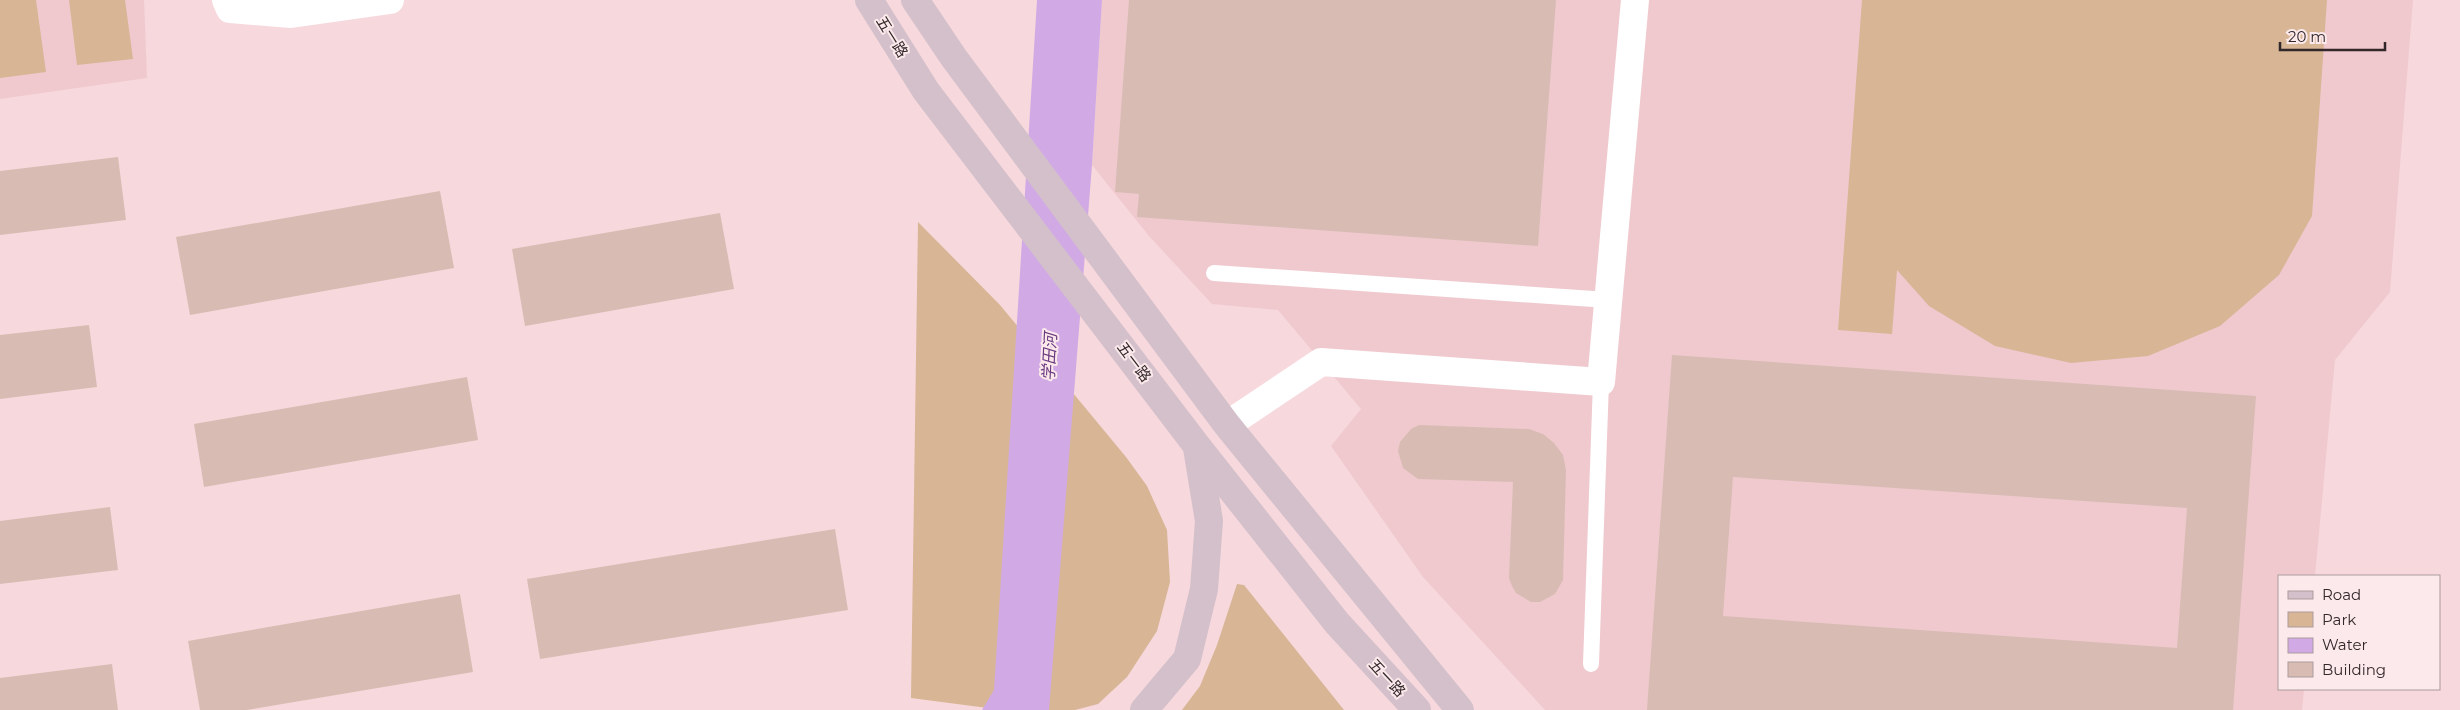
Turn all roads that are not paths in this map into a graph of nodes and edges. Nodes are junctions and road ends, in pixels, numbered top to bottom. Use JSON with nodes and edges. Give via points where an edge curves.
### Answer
{"nodes":[{"id":1,"x":226,"y":0,"type":"edge"},
{"id":2,"x":390,"y":0,"type":"edge"},
{"id":3,"x":869,"y":0,"type":"edge"},
{"id":4,"x":915,"y":0,"type":"edge"},
{"id":5,"x":1635,"y":0,"type":"edge"},
{"id":6,"x":1214,"y":273,"type":"dead end"},
{"id":7,"x":1608,"y":300,"type":"junction"},
{"id":8,"x":1601,"y":382,"type":"junction"},
{"id":9,"x":1227,"y":425,"type":"junction"},
{"id":10,"x":1197,"y":446,"type":"junction"},
{"id":11,"x":1591,"y":664,"type":"dead end"},
{"id":12,"x":1144,"y":710,"type":"edge"},
{"id":13,"x":1418,"y":710,"type":"edge"},
{"id":14,"x":1460,"y":710,"type":"edge"}],
"edges":[{"from":1,"to":2,"type":"street","via":[[230,8],[291,14]]},
{"from":3,"to":10,"type":"main road","name":"五一路","via":[[926,91]]},
{"from":4,"to":9,"type":"main road","via":[[954,58]]},
{"from":5,"to":7,"type":"street"},
{"from":6,"to":7,"type":"lane"},
{"from":7,"to":8,"type":"street"},
{"from":8,"to":9,"type":"street","via":[[1321,362]]},
{"from":8,"to":11,"type":"lane"},
{"from":9,"to":14,"type":"main road"},
{"from":10,"to":12,"type":"main road","via":[[1209,521],[1204,589],[1187,659]]},
{"from":10,"to":13,"type":"main road","name":"五一路","via":[[1337,623]]}]}
